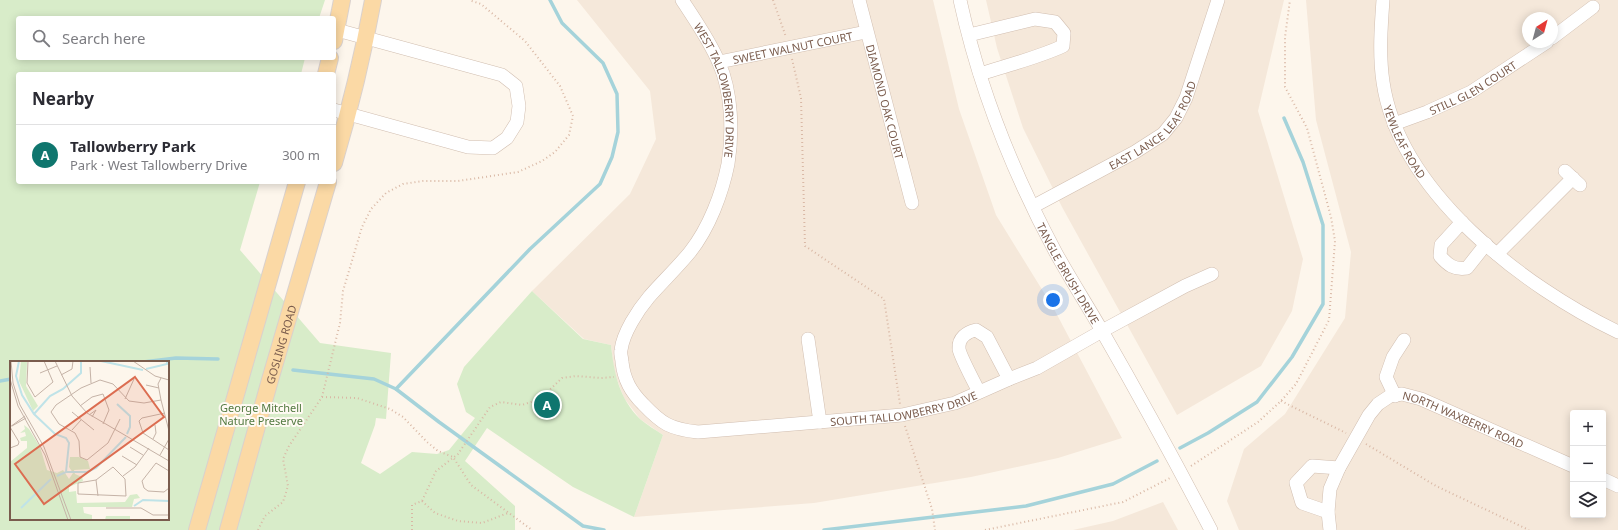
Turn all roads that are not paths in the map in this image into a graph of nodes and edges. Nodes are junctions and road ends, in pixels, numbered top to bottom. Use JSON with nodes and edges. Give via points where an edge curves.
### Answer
{"nodes":[{"id":1,"x":342,"y":0,"type":"edge"},
{"id":2,"x":373,"y":0,"type":"edge"},
{"id":3,"x":682,"y":0,"type":"edge"},
{"id":4,"x":859,"y":0,"type":"edge"},
{"id":5,"x":960,"y":0,"type":"edge"},
{"id":6,"x":1218,"y":0,"type":"edge"},
{"id":7,"x":1383,"y":0,"type":"edge"},
{"id":8,"x":1593,"y":8,"type":"dead end"},
{"id":9,"x":336,"y":30,"type":"edge"},
{"id":10,"x":866,"y":32,"type":"junction"},
{"id":11,"x":1558,"y":34,"type":"edge"},
{"id":12,"x":336,"y":35,"type":"edge"},
{"id":13,"x":969,"y":35,"type":"junction"},
{"id":14,"x":366,"y":37,"type":"junction"},
{"id":15,"x":1538,"y":48,"type":"edge"},
{"id":16,"x":330,"y":60,"type":"edge"},
{"id":17,"x":719,"y":62,"type":"junction"},
{"id":18,"x":326,"y":72,"type":"edge"},
{"id":19,"x":980,"y":74,"type":"junction"},
{"id":20,"x":341,"y":112,"type":"edge"},
{"id":21,"x":1394,"y":124,"type":"junction"},
{"id":22,"x":336,"y":148,"type":"edge"},
{"id":23,"x":1573,"y":178,"type":"dead end"},
{"id":24,"x":296,"y":184,"type":"edge"},
{"id":25,"x":327,"y":184,"type":"edge"},
{"id":26,"x":912,"y":203,"type":"dead end"},
{"id":27,"x":1034,"y":206,"type":"junction"},
{"id":28,"x":1462,"y":222,"type":"junction"},
{"id":29,"x":1486,"y":244,"type":"junction"},
{"id":30,"x":1497,"y":254,"type":"junction"},
{"id":31,"x":1212,"y":274,"type":"dead end"},
{"id":32,"x":1102,"y":331,"type":"junction"},
{"id":33,"x":1618,"y":332,"type":"edge"},
{"id":34,"x":808,"y":339,"type":"dead end"},
{"id":35,"x":1404,"y":340,"type":"dead end"},
{"id":36,"x":1009,"y":379,"type":"junction"},
{"id":37,"x":979,"y":392,"type":"junction"},
{"id":38,"x":1395,"y":396,"type":"junction"},
{"id":39,"x":820,"y":422,"type":"junction"},
{"id":40,"x":690,"y":431,"type":"joint"},
{"id":41,"x":1570,"y":465,"type":"edge"},
{"id":42,"x":1339,"y":468,"type":"junction"},
{"id":43,"x":1606,"y":480,"type":"edge"},
{"id":44,"x":1618,"y":486,"type":"edge"},
{"id":45,"x":1328,"y":512,"type":"junction"},
{"id":46,"x":197,"y":530,"type":"edge"},
{"id":47,"x":228,"y":530,"type":"edge"},
{"id":48,"x":1211,"y":530,"type":"edge"},
{"id":49,"x":1330,"y":530,"type":"edge"}],
"edges":[{"from":1,"to":9,"type":"main road"},
{"from":2,"to":14,"type":"main road"},
{"from":3,"to":17,"type":"street","name":"WEST TALLOWBERRY DRIVE"},
{"from":4,"to":10,"type":"street","name":"DIAMOND OAK COURT"},
{"from":5,"to":13,"type":"street","name":"TANGLE BRUSH DRIVE"},
{"from":6,"to":27,"type":"street","name":"EAST LANCE LEAF ROAD","via":[[1186,98],[1176,118],[1162,134],[1135,152]]},
{"from":7,"to":21,"type":"street","name":"YEWLEAF ROAD","via":[[1381,63],[1383,83]]},
{"from":8,"to":11,"type":"street"},
{"from":10,"to":17,"type":"street","name":"SWEET WALNUT COURT"},
{"from":10,"to":26,"type":"street","name":"DIAMOND OAK COURT"},
{"from":12,"to":14,"type":"street"},
{"from":13,"to":19,"type":"street","name":"TANGLE BRUSH DRIVE"},
{"from":13,"to":19,"type":"street","via":[[1035,19],[1055,22],[1064,33],[1063,46]]},
{"from":14,"to":20,"type":"main road"},
{"from":14,"to":20,"type":"street","via":[[502,75],[516,86],[519,106],[517,122],[507,138],[493,148],[468,147]]},
{"from":15,"to":21,"type":"street","name":"STILL GLEN COURT","via":[[1471,92]]},
{"from":16,"to":18,"type":"main road"},
{"from":17,"to":40,"type":"street","name":"WEST TALLOWBERRY DRIVE","via":[[730,107],[728,156],[715,205],[690,252],[635,315],[621,350],[625,376],[634,395],[659,420],[670,427]]},
{"from":19,"to":27,"type":"street","name":"TANGLE BRUSH DRIVE","via":[[1004,144]]},
{"from":20,"to":22,"type":"main road"},
{"from":21,"to":28,"type":"street","name":"YEWLEAF ROAD","via":[[1416,167]]},
{"from":23,"to":30,"type":"street"},
{"from":24,"to":46,"type":"main road"},
{"from":25,"to":47,"type":"main road","name":"GOSLING ROAD"},
{"from":27,"to":32,"type":"street","name":"TANGLE BRUSH DRIVE","via":[[1056,254]]},
{"from":28,"to":29,"type":"street","name":"YEWLEAF ROAD"},
{"from":28,"to":29,"type":"street","via":[[1441,245],[1440,256],[1448,265],[1458,269],[1467,268]]},
{"from":29,"to":30,"type":"street","name":"YEWLEAF ROAD"},
{"from":30,"to":33,"type":"street","name":"YEWLEAF ROAD","via":[[1555,297]]},
{"from":31,"to":32,"type":"street","name":"SOUTH TALLOWBERRY DRIVE"},
{"from":32,"to":36,"type":"street","name":"SOUTH TALLOWBERRY DRIVE","via":[[1037,368]]},
{"from":32,"to":48,"type":"street","name":"TANGLE BRUSH DRIVE"},
{"from":34,"to":39,"type":"street"},
{"from":35,"to":38,"type":"street","via":[[1393,357],[1386,377]]},
{"from":36,"to":37,"type":"street","name":"SOUTH TALLOWBERRY DRIVE"},
{"from":36,"to":37,"type":"street","via":[[987,337],[976,330],[968,332],[962,338],[959,349]]},
{"from":37,"to":39,"type":"street","name":"SOUTH TALLOWBERRY DRIVE","via":[[955,403],[902,415]]},
{"from":38,"to":41,"type":"street","name":"NORTH WAXBERRY ROAD","via":[[1402,394],[1420,399]]},
{"from":38,"to":42,"type":"street","name":"NORTH WAXBERRY ROAD","via":[[1390,396],[1378,404],[1369,415]]},
{"from":39,"to":40,"type":"street","name":"SOUTH TALLOWBERRY DRIVE"},
{"from":42,"to":45,"type":"street","name":"NORTH WAXBERRY ROAD","via":[[1330,489]]},
{"from":42,"to":45,"type":"street","via":[[1312,466],[1296,484],[1302,503]]},
{"from":43,"to":44,"type":"street"},
{"from":45,"to":49,"type":"street","name":"NORTH WAXBERRY ROAD"}]}
